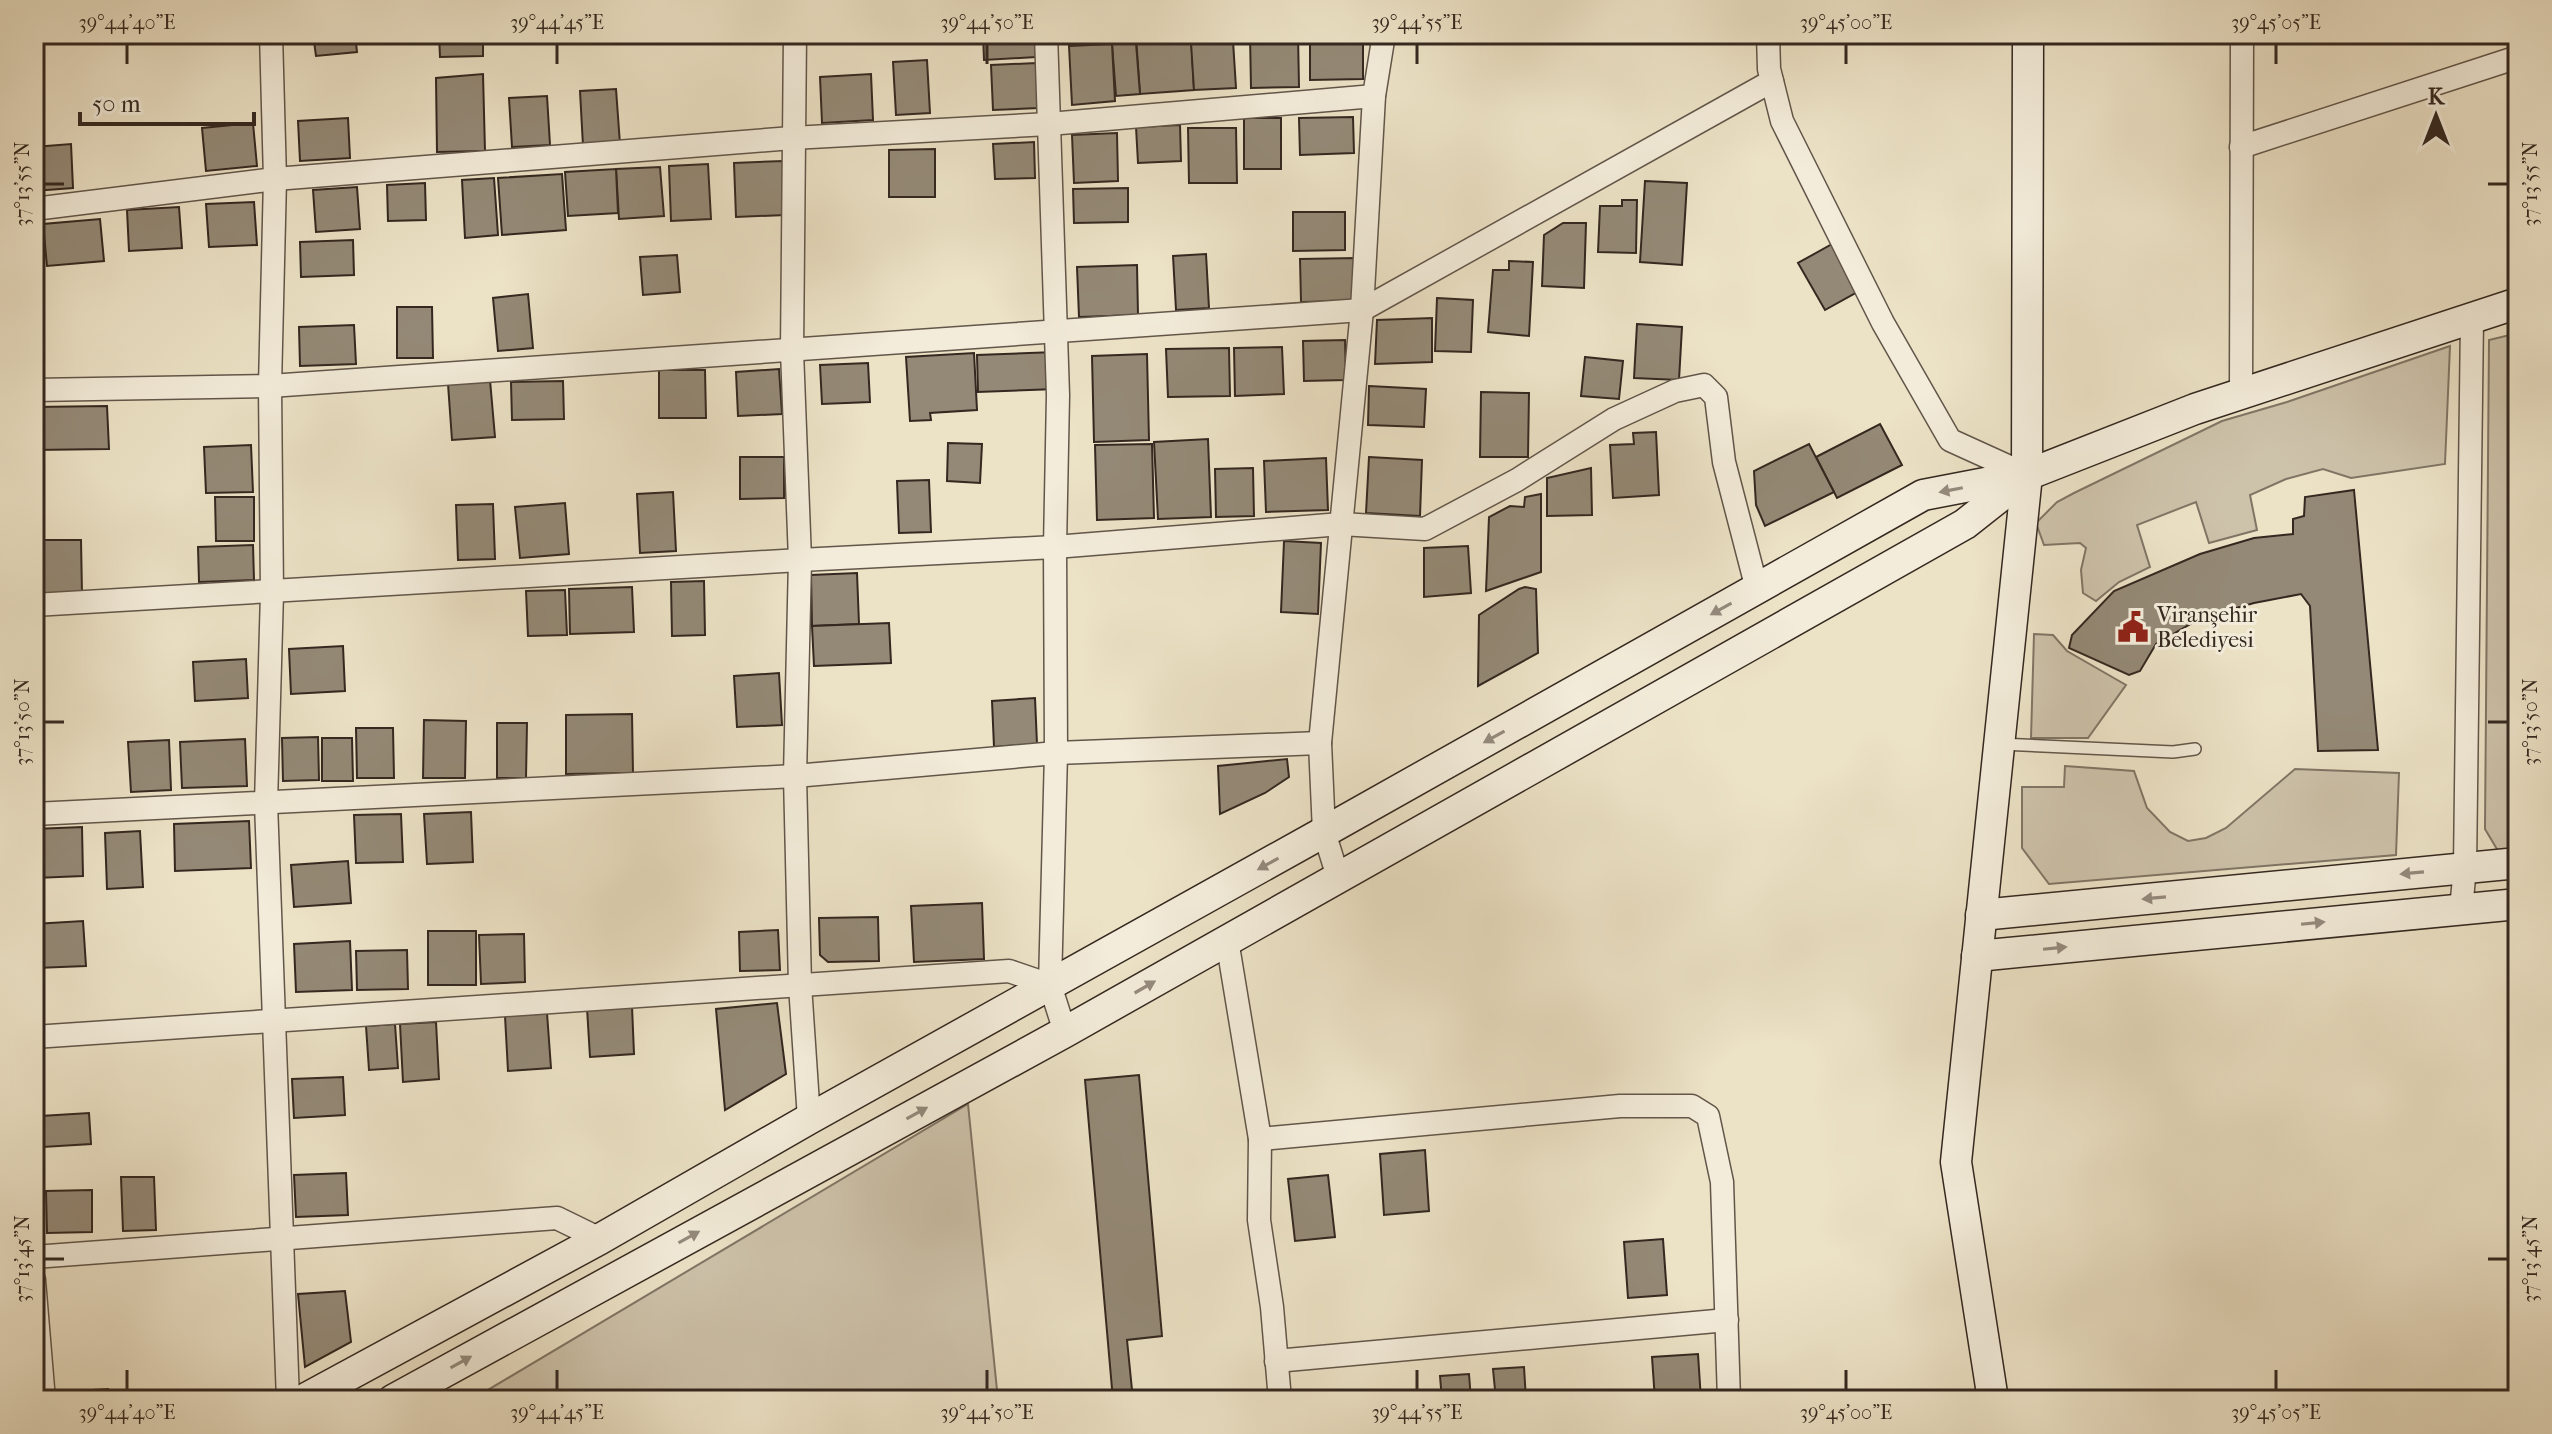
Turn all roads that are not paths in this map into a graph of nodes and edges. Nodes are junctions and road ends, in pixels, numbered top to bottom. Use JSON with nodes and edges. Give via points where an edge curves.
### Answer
{"nodes":[{"id":1,"x":271,"y":34,"type":"edge"},
{"id":2,"x":795,"y":34,"type":"edge"},
{"id":3,"x":1046,"y":34,"type":"edge"},
{"id":4,"x":1384,"y":34,"type":"edge"},
{"id":5,"x":1768,"y":34,"type":"edge"},
{"id":6,"x":2028,"y":34,"type":"edge"},
{"id":7,"x":2242,"y":34,"type":"edge"},
{"id":8,"x":2518,"y":57,"type":"edge"},
{"id":9,"x":1772,"y":81,"type":"junction"},
{"id":10,"x":1374,"y":96,"type":"junction"},
{"id":11,"x":1049,"y":124,"type":"junction"},
{"id":12,"x":792,"y":138,"type":"junction"},
{"id":13,"x":2241,"y":147,"type":"junction"},
{"id":14,"x":275,"y":179,"type":"junction"},
{"id":15,"x":34,"y":209,"type":"edge"},
{"id":16,"x":2518,"y":303,"type":"edge"},
{"id":17,"x":1362,"y":310,"type":"junction"},
{"id":18,"x":2472,"y":318,"type":"junction"},
{"id":19,"x":1056,"y":332,"type":"junction"},
{"id":20,"x":792,"y":351,"type":"junction"},
{"id":21,"x":270,"y":386,"type":"junction"},
{"id":22,"x":34,"y":390,"type":"edge"},
{"id":23,"x":2241,"y":394,"type":"junction"},
{"id":24,"x":2027,"y":475,"type":"junction"},
{"id":25,"x":1341,"y":524,"type":"junction"},
{"id":26,"x":1055,"y":547,"type":"junction"},
{"id":27,"x":800,"y":560,"type":"junction"},
{"id":28,"x":1757,"y":589,"type":"junction"},
{"id":29,"x":272,"y":593,"type":"junction"},
{"id":30,"x":34,"y":605,"type":"edge"},
{"id":31,"x":1320,"y":743,"type":"junction"},
{"id":32,"x":1999,"y":744,"type":"junction"},
{"id":33,"x":2195,"y":749,"type":"dead end"},
{"id":34,"x":1056,"y":753,"type":"junction"},
{"id":35,"x":795,"y":776,"type":"junction"},
{"id":36,"x":266,"y":803,"type":"junction"},
{"id":37,"x":34,"y":814,"type":"edge"},
{"id":38,"x":1324,"y":832,"type":"junction"},
{"id":39,"x":2518,"y":863,"type":"edge"},
{"id":40,"x":2465,"y":868,"type":"junction"},
{"id":41,"x":1338,"y":877,"type":"junction"},
{"id":42,"x":2518,"y":904,"type":"edge"},
{"id":43,"x":2461,"y":909,"type":"junction"},
{"id":44,"x":1981,"y":915,"type":"junction"},
{"id":45,"x":1227,"y":940,"type":"junction"},
{"id":46,"x":1977,"y":956,"type":"junction"},
{"id":47,"x":800,"y":985,"type":"junction"},
{"id":48,"x":1050,"y":985,"type":"junction"},
{"id":49,"x":273,"y":1021,"type":"junction"},
{"id":50,"x":1065,"y":1032,"type":"junction"},
{"id":51,"x":34,"y":1037,"type":"edge"},
{"id":52,"x":809,"y":1119,"type":"junction"},
{"id":53,"x":1260,"y":1139,"type":"junction"},
{"id":54,"x":280,"y":1237,"type":"junction"},
{"id":55,"x":600,"y":1239,"type":"junction"},
{"id":56,"x":34,"y":1257,"type":"edge"},
{"id":57,"x":34,"y":1280,"type":"edge"},
{"id":58,"x":1727,"y":1320,"type":"junction"},
{"id":59,"x":1276,"y":1361,"type":"junction"},
{"id":60,"x":44,"y":1400,"type":"edge"},
{"id":61,"x":288,"y":1400,"type":"edge"},
{"id":62,"x":303,"y":1400,"type":"edge"},
{"id":63,"x":393,"y":1400,"type":"edge"},
{"id":64,"x":1280,"y":1400,"type":"edge"},
{"id":65,"x":1729,"y":1400,"type":"edge"},
{"id":66,"x":1993,"y":1400,"type":"edge"}],
"edges":[{"from":1,"to":14,"type":"street"},
{"from":2,"to":12,"type":"street"},
{"from":3,"to":11,"type":"street"},
{"from":4,"to":10,"type":"street"},
{"from":5,"to":9,"type":"street"},
{"from":6,"to":24,"type":"street"},
{"from":7,"to":13,"type":"street"},
{"from":8,"to":13,"type":"street"},
{"from":9,"to":17,"type":"street"},
{"from":9,"to":24,"type":"street","via":[[1782,121],[1883,323],[1950,440]]},
{"from":10,"to":11,"type":"street"},
{"from":10,"to":17,"type":"street"},
{"from":11,"to":12,"type":"street"},
{"from":11,"to":19,"type":"street"},
{"from":12,"to":14,"type":"street"},
{"from":12,"to":20,"type":"street"},
{"from":13,"to":23,"type":"street"},
{"from":14,"to":15,"type":"street"},
{"from":14,"to":21,"type":"street"},
{"from":16,"to":18,"type":"street"},
{"from":17,"to":19,"type":"street"},
{"from":17,"to":25,"type":"street"},
{"from":18,"to":23,"type":"street"},
{"from":18,"to":40,"type":"street"},
{"from":19,"to":20,"type":"street"},
{"from":19,"to":26,"type":"street"},
{"from":20,"to":21,"type":"street"},
{"from":20,"to":27,"type":"street"},
{"from":21,"to":22,"type":"street"},
{"from":21,"to":29,"type":"street"},
{"from":23,"to":24,"type":"street"},
{"from":24,"to":28,"type":"street","one_way":true,"via":[[1923,495]]},
{"from":24,"to":32,"type":"street"},
{"from":24,"to":41,"type":"street","via":[[1965,524]]},
{"from":25,"to":26,"type":"street"},
{"from":25,"to":28,"type":"street","via":[[1425,529],[1614,419],[1675,391],[1704,385],[1716,397],[1724,462]]},
{"from":25,"to":31,"type":"street"},
{"from":26,"to":27,"type":"street"},
{"from":26,"to":34,"type":"street"},
{"from":27,"to":29,"type":"street"},
{"from":27,"to":35,"type":"street"},
{"from":28,"to":38,"type":"street","one_way":true},
{"from":29,"to":30,"type":"street"},
{"from":29,"to":36,"type":"street"},
{"from":31,"to":34,"type":"street"},
{"from":31,"to":38,"type":"street"},
{"from":32,"to":33,"type":"lane"},
{"from":32,"to":44,"type":"street"},
{"from":34,"to":35,"type":"street"},
{"from":34,"to":48,"type":"street"},
{"from":35,"to":36,"type":"street"},
{"from":35,"to":47,"type":"street"},
{"from":36,"to":37,"type":"street"},
{"from":36,"to":49,"type":"street"},
{"from":38,"to":41,"type":"street"},
{"from":38,"to":48,"type":"street","one_way":true},
{"from":39,"to":40,"type":"street"},
{"from":40,"to":43,"type":"street"},
{"from":40,"to":44,"type":"street","one_way":true},
{"from":41,"to":45,"type":"street"},
{"from":42,"to":43,"type":"street"},
{"from":46,"to":43,"type":"street","one_way":true},
{"from":44,"to":46,"type":"street"},
{"from":50,"to":45,"type":"street","one_way":true},
{"from":45,"to":53,"type":"street"},
{"from":46,"to":66,"type":"street","via":[[1956,1162]]},
{"from":47,"to":48,"type":"street","via":[[1009,971]]},
{"from":47,"to":49,"type":"street"},
{"from":47,"to":52,"type":"street"},
{"from":48,"to":50,"type":"street"},
{"from":48,"to":52,"type":"street"},
{"from":49,"to":51,"type":"street"},
{"from":49,"to":54,"type":"street"},
{"from":63,"to":50,"type":"street","one_way":true},
{"from":52,"to":55,"type":"street"},
{"from":53,"to":58,"type":"street","via":[[1620,1106],[1692,1106],[1708,1116],[1722,1182]]},
{"from":53,"to":59,"type":"street","via":[[1259,1220]]},
{"from":54,"to":55,"type":"street","via":[[557,1218]]},
{"from":54,"to":56,"type":"street"},
{"from":54,"to":61,"type":"street"},
{"from":55,"to":62,"type":"street"},
{"from":57,"to":60,"type":"street"},
{"from":58,"to":59,"type":"street"},
{"from":58,"to":65,"type":"street"},
{"from":59,"to":64,"type":"street"}]}
